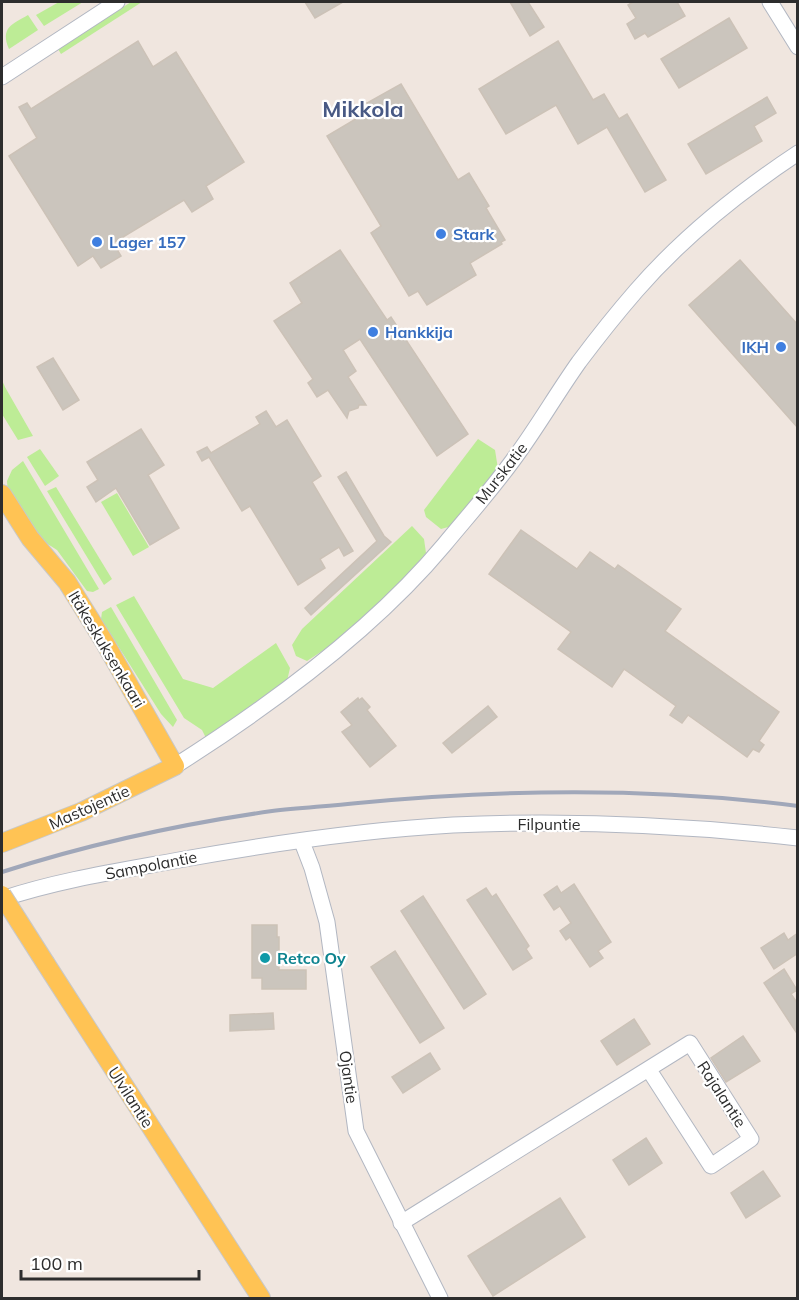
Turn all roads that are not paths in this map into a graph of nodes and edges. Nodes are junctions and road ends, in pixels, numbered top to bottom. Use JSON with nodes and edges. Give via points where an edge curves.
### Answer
{"nodes":[{"id":1,"x":117,"y":2,"type":"edge"},
{"id":2,"x":770,"y":2,"type":"edge"},
{"id":3,"x":798,"y":46,"type":"edge"},
{"id":4,"x":2,"y":77,"type":"edge"},
{"id":5,"x":798,"y":153,"type":"edge"},
{"id":6,"x":2,"y":494,"type":"edge"},
{"id":7,"x":2,"y":523,"type":"edge"},
{"id":8,"x":30,"y":538,"type":"junction"},
{"id":9,"x":175,"y":766,"type":"junction"},
{"id":10,"x":798,"y":838,"type":"edge"},
{"id":11,"x":302,"y":842,"type":"junction"},
{"id":12,"x":2,"y":843,"type":"edge"},
{"id":13,"x":2,"y":895,"type":"edge"},
{"id":14,"x":2,"y":899,"type":"edge"},
{"id":15,"x":649,"y":1070,"type":"junction"},
{"id":16,"x":401,"y":1223,"type":"junction"},
{"id":17,"x":261,"y":1299,"type":"edge"},
{"id":18,"x":440,"y":1299,"type":"edge"}],
"edges":[{"from":1,"to":4,"type":"street"},
{"from":2,"to":3,"type":"street"},
{"from":5,"to":9,"type":"street","name":"Murskatie","via":[[755,181],[685,241],[637,291],[579,362],[515,457],[443,546],[386,604],[301,678]]},
{"from":6,"to":8,"type":"main road","name":"Itäkeskuksenkaari"},
{"from":7,"to":8,"type":"main road","name":"Itäkeskuksenkaari"},
{"from":8,"to":9,"type":"main road","name":"Itäkeskuksenkaari","via":[[67,582]]},
{"from":9,"to":12,"type":"main road","name":"Mastojentie","via":[[81,812]]},
{"from":10,"to":11,"type":"street","name":"Filpuntie","via":[[681,827],[535,823],[387,830]]},
{"from":11,"to":14,"type":"street","name":"Sampolantie","via":[[243,848],[122,870]]},
{"from":11,"to":16,"type":"street","name":"Ojantie","via":[[327,922],[356,1131]]},
{"from":13,"to":17,"type":"main road","name":"Ulvilantie","bridge":true},
{"from":15,"to":15,"type":"street","name":"Rajalantie","via":[[690,1043],[751,1139],[711,1166]]},
{"from":15,"to":16,"type":"street","name":"Rajalantie"},
{"from":16,"to":18,"type":"street","name":"Ojantie"}]}
